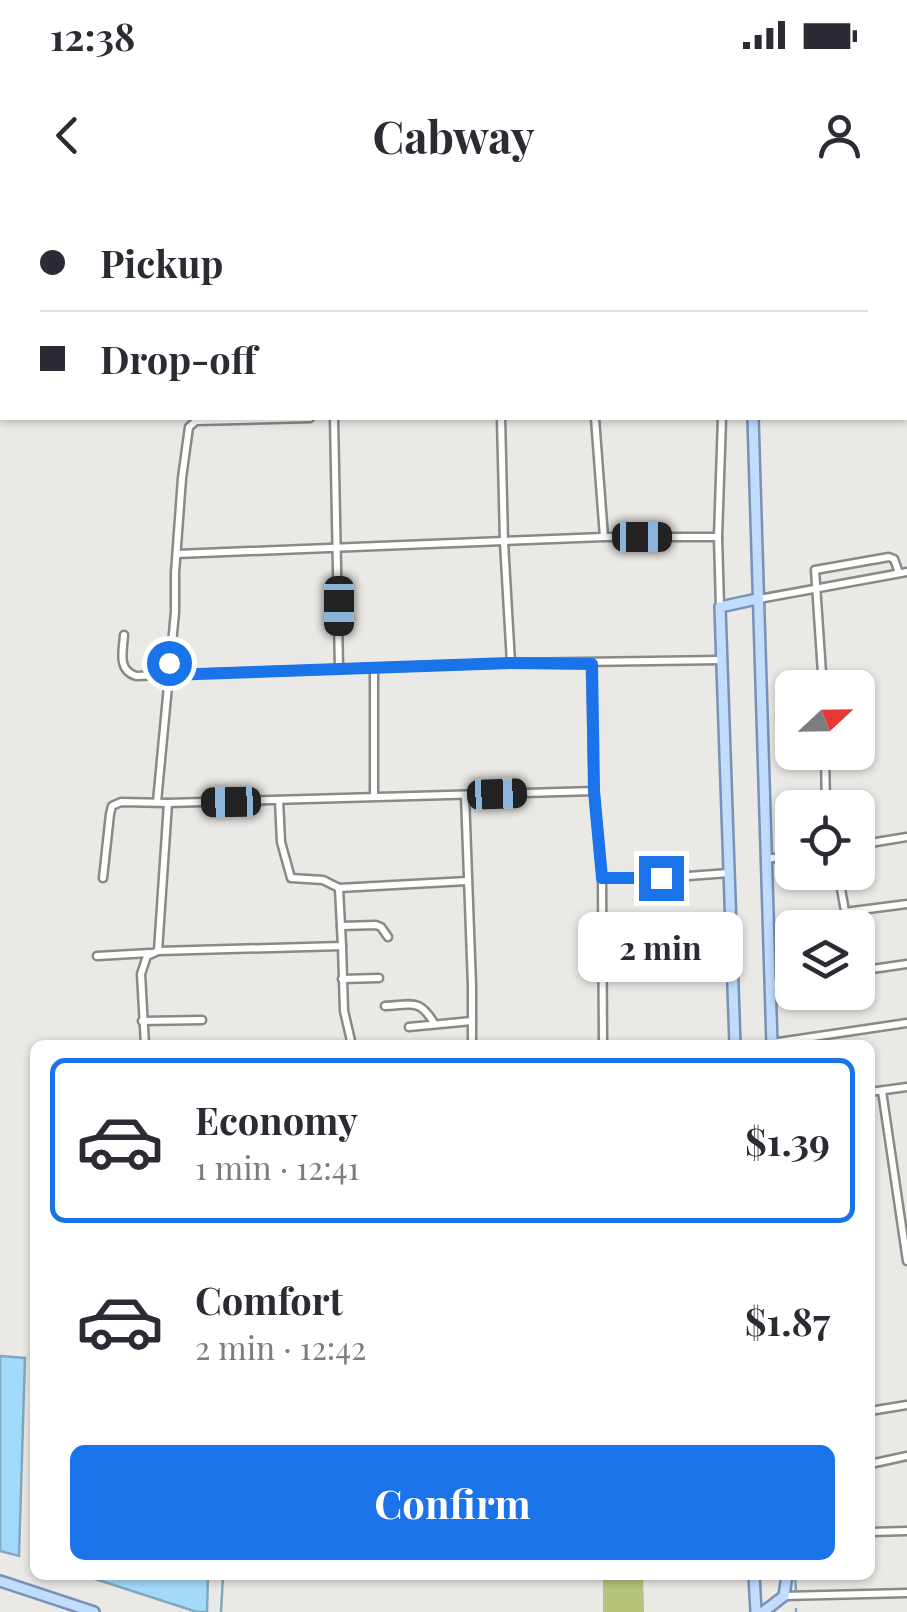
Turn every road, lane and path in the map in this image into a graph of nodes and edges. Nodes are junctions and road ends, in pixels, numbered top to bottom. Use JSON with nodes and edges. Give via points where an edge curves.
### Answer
{"nodes":[{"id":1,"x":263,"y":420,"type":"edge"},
{"id":2,"x":334,"y":420,"type":"edge"},
{"id":3,"x":501,"y":420,"type":"edge"},
{"id":4,"x":595,"y":420,"type":"edge"},
{"id":5,"x":722,"y":420,"type":"edge"},
{"id":6,"x":753,"y":420,"type":"edge"},
{"id":7,"x":718,"y":537,"type":"junction"},
{"id":8,"x":604,"y":538,"type":"junction"},
{"id":9,"x":504,"y":542,"type":"junction"},
{"id":10,"x":337,"y":546,"type":"junction"},
{"id":11,"x":177,"y":554,"type":"junction"},
{"id":12,"x":903,"y":572,"type":"edge"},
{"id":13,"x":816,"y":589,"type":"junction"},
{"id":14,"x":757,"y":599,"type":"junction"},
{"id":15,"x":720,"y":606,"type":"junction"},
{"id":16,"x":124,"y":636,"type":"dead end"},
{"id":17,"x":721,"y":660,"type":"junction"},
{"id":18,"x":511,"y":663,"type":"junction"},
{"id":19,"x":592,"y":664,"type":"junction"},
{"id":20,"x":374,"y":668,"type":"junction"},
{"id":21,"x":339,"y":669,"type":"junction"},
{"id":22,"x":822,"y":670,"type":"edge"},
{"id":23,"x":169,"y":675,"type":"junction"},
{"id":24,"x":594,"y":791,"type":"junction"},
{"id":25,"x":465,"y":795,"type":"junction"},
{"id":26,"x":374,"y":796,"type":"junction"},
{"id":27,"x":280,"y":800,"type":"junction"},
{"id":28,"x":157,"y":802,"type":"junction"},
{"id":29,"x":168,"y":803,"type":"junction"},
{"id":30,"x":907,"y":837,"type":"edge"},
{"id":31,"x":875,"y":842,"type":"edge"},
{"id":32,"x":775,"y":858,"type":"edge"},
{"id":33,"x":766,"y":859,"type":"junction"},
{"id":34,"x":729,"y":873,"type":"junction"},
{"id":35,"x":102,"y":878,"type":"dead end"},
{"id":36,"x":602,"y":878,"type":"junction"},
{"id":37,"x":467,"y":880,"type":"junction"},
{"id":38,"x":339,"y":888,"type":"junction"},
{"id":39,"x":907,"y":904,"type":"edge"},
{"id":40,"x":860,"y":910,"type":"edge"},
{"id":41,"x":341,"y":926,"type":"junction"},
{"id":42,"x":388,"y":937,"type":"dead end"},
{"id":43,"x":342,"y":946,"type":"junction"},
{"id":44,"x":155,"y":952,"type":"junction"},
{"id":45,"x":97,"y":956,"type":"dead end"},
{"id":46,"x":907,"y":964,"type":"edge"},
{"id":47,"x":875,"y":969,"type":"edge"},
{"id":48,"x":379,"y":978,"type":"dead end"},
{"id":49,"x":342,"y":979,"type":"junction"},
{"id":50,"x":775,"y":984,"type":"edge"},
{"id":51,"x":770,"y":985,"type":"junction"},
{"id":52,"x":385,"y":1006,"type":"dead end"},
{"id":53,"x":202,"y":1020,"type":"dead end"},
{"id":54,"x":142,"y":1021,"type":"junction"},
{"id":55,"x":472,"y":1022,"type":"junction"},
{"id":56,"x":907,"y":1023,"type":"edge"},
{"id":57,"x":435,"y":1024,"type":"junction"},
{"id":58,"x":409,"y":1028,"type":"dead end"},
{"id":59,"x":144,"y":1040,"type":"edge"},
{"id":60,"x":351,"y":1040,"type":"edge"},
{"id":61,"x":472,"y":1040,"type":"edge"},
{"id":62,"x":603,"y":1040,"type":"edge"},
{"id":63,"x":735,"y":1040,"type":"edge"},
{"id":64,"x":772,"y":1040,"type":"edge"},
{"id":65,"x":798,"y":1040,"type":"edge"},
{"id":66,"x":907,"y":1087,"type":"edge"},
{"id":67,"x":882,"y":1091,"type":"junction"},
{"id":68,"x":875,"y":1092,"type":"edge"},
{"id":69,"x":907,"y":1262,"type":"edge"},
{"id":70,"x":907,"y":1405,"type":"edge"},
{"id":71,"x":875,"y":1410,"type":"edge"},
{"id":72,"x":907,"y":1456,"type":"edge"},
{"id":73,"x":875,"y":1463,"type":"edge"},
{"id":74,"x":907,"y":1530,"type":"edge"},
{"id":75,"x":875,"y":1532,"type":"edge"},
{"id":76,"x":755,"y":1580,"type":"edge"},
{"id":77,"x":786,"y":1580,"type":"edge"},
{"id":78,"x":0,"y":1581,"type":"edge"},
{"id":79,"x":907,"y":1592,"type":"edge"},
{"id":80,"x":784,"y":1596,"type":"junction"},
{"id":81,"x":94,"y":1612,"type":"edge"},
{"id":82,"x":759,"y":1612,"type":"edge"}],
"edges":[{"from":1,"to":11,"type":"street","via":[[189,427]]},
{"from":2,"to":10,"type":"street"},
{"from":3,"to":9,"type":"street"},
{"from":4,"to":8,"type":"street"},
{"from":5,"to":7,"type":"street"},
{"from":6,"to":14,"type":"main road"},
{"from":7,"to":8,"type":"street"},
{"from":7,"to":15,"type":"street"},
{"from":8,"to":9,"type":"street"},
{"from":9,"to":10,"type":"street"},
{"from":9,"to":18,"type":"street"},
{"from":10,"to":11,"type":"street"},
{"from":10,"to":21,"type":"street"},
{"from":11,"to":23,"type":"street"},
{"from":12,"to":13,"type":"street"},
{"from":12,"to":13,"type":"street","via":[[889,557],[816,568]]},
{"from":13,"to":14,"type":"street"},
{"from":13,"to":22,"type":"street"},
{"from":14,"to":15,"type":"main road"},
{"from":14,"to":33,"type":"main road"},
{"from":15,"to":17,"type":"main road"},
{"from":16,"to":23,"type":"street","via":[[128,673]]},
{"from":17,"to":19,"type":"street"},
{"from":17,"to":34,"type":"main road"},
{"from":18,"to":19,"type":"street"},
{"from":18,"to":20,"type":"street"},
{"from":19,"to":24,"type":"street"},
{"from":20,"to":21,"type":"street"},
{"from":20,"to":26,"type":"street"},
{"from":21,"to":23,"type":"street"},
{"from":23,"to":28,"type":"street"},
{"from":24,"to":25,"type":"street"},
{"from":24,"to":36,"type":"street"},
{"from":25,"to":26,"type":"street"},
{"from":25,"to":37,"type":"street"},
{"from":26,"to":27,"type":"street"},
{"from":27,"to":29,"type":"street"},
{"from":27,"to":38,"type":"street","via":[[291,878]]},
{"from":28,"to":29,"type":"street"},
{"from":28,"to":35,"type":"street","via":[[112,806]]},
{"from":29,"to":44,"type":"street"},
{"from":30,"to":31,"type":"street"},
{"from":32,"to":33,"type":"street"},
{"from":33,"to":51,"type":"main road"},
{"from":34,"to":36,"type":"street"},
{"from":34,"to":63,"type":"main road"},
{"from":36,"to":62,"type":"street"},
{"from":37,"to":38,"type":"street"},
{"from":37,"to":55,"type":"street"},
{"from":38,"to":41,"type":"street"},
{"from":39,"to":40,"type":"street"},
{"from":41,"to":42,"type":"street","via":[[376,925]]},
{"from":41,"to":43,"type":"street"},
{"from":43,"to":44,"type":"street"},
{"from":43,"to":49,"type":"street"},
{"from":44,"to":45,"type":"street"},
{"from":44,"to":54,"type":"street","via":[[140,974]]},
{"from":46,"to":47,"type":"street"},
{"from":48,"to":49,"type":"street"},
{"from":49,"to":60,"type":"street"},
{"from":50,"to":51,"type":"street"},
{"from":51,"to":64,"type":"main road"},
{"from":52,"to":57,"type":"street","via":[[419,1005]]},
{"from":53,"to":54,"type":"street"},
{"from":54,"to":59,"type":"street"},
{"from":55,"to":57,"type":"street"},
{"from":55,"to":61,"type":"street"},
{"from":56,"to":65,"type":"street"},
{"from":57,"to":58,"type":"street"},
{"from":66,"to":67,"type":"street"},
{"from":67,"to":68,"type":"street"},
{"from":67,"to":69,"type":"street"},
{"from":70,"to":71,"type":"street"},
{"from":72,"to":73,"type":"street"},
{"from":74,"to":75,"type":"street"},
{"from":76,"to":82,"type":"main road"},
{"from":77,"to":80,"type":"main road"},
{"from":78,"to":81,"type":"main road"},
{"from":79,"to":80,"type":"street"},
{"from":80,"to":82,"type":"main road"}]}
